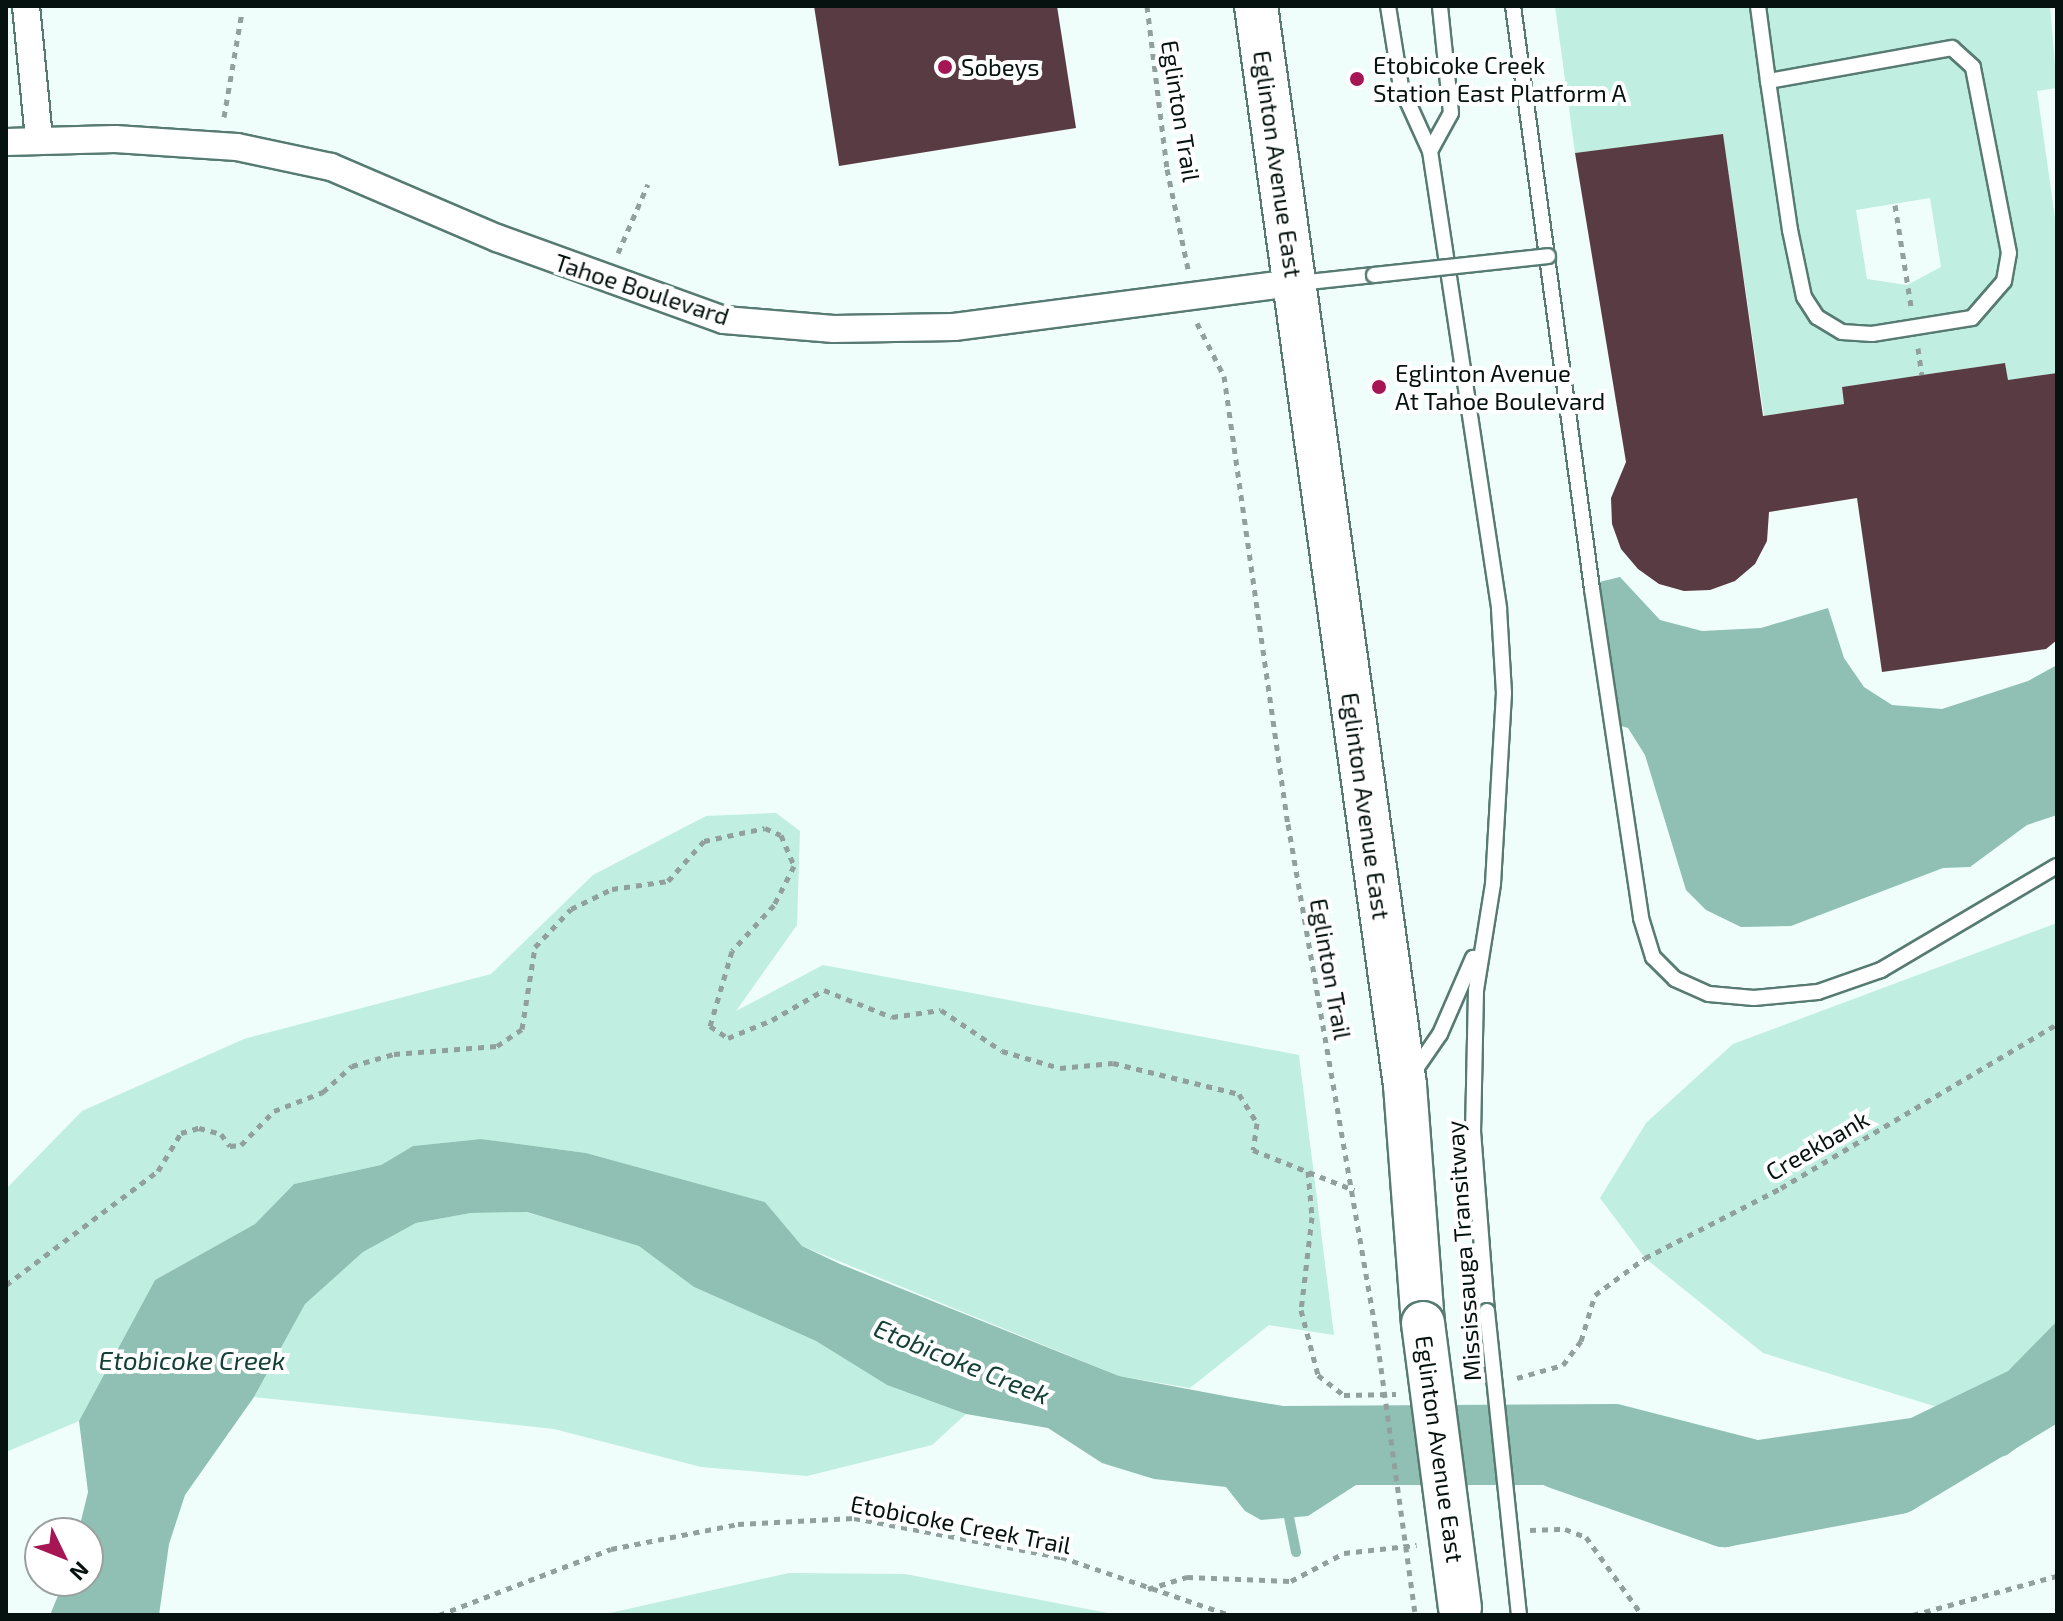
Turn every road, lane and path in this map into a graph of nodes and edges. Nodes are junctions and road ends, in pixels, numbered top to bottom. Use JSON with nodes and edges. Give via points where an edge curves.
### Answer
{"nodes":[{"id":1,"x":26,"y":6,"type":"edge"},
{"id":2,"x":1147,"y":6,"type":"edge"},
{"id":3,"x":1256,"y":6,"type":"edge"},
{"id":4,"x":1388,"y":6,"type":"edge"},
{"id":5,"x":1440,"y":6,"type":"edge"},
{"id":6,"x":1513,"y":6,"type":"edge"},
{"id":7,"x":1758,"y":6,"type":"edge"},
{"id":8,"x":242,"y":12,"type":"dead end"},
{"id":9,"x":1768,"y":81,"type":"junction"},
{"id":10,"x":39,"y":138,"type":"junction"},
{"id":11,"x":6,"y":142,"type":"edge"},
{"id":12,"x":220,"y":146,"type":"junction"},
{"id":13,"x":1430,"y":151,"type":"junction"},
{"id":14,"x":648,"y":184,"type":"dead end"},
{"id":15,"x":1895,"y":205,"type":"dead end"},
{"id":16,"x":1180,"y":220,"type":"dead end"},
{"id":17,"x":1548,"y":256,"type":"junction"},
{"id":18,"x":1906,"y":274,"type":"dead end"},
{"id":19,"x":607,"y":281,"type":"junction"},
{"id":20,"x":1295,"y":283,"type":"junction"},
{"id":21,"x":1199,"y":335,"type":"dead end"},
{"id":22,"x":2057,"y":866,"type":"edge"},
{"id":23,"x":1493,"y":884,"type":"junction"},
{"id":24,"x":2057,"y":1024,"type":"edge"},
{"id":25,"x":1405,"y":1085,"type":"junction"},
{"id":26,"x":1308,"y":1171,"type":"junction"},
{"id":27,"x":1354,"y":1190,"type":"junction"},
{"id":28,"x":6,"y":1285,"type":"edge"},
{"id":29,"x":1595,"y":1295,"type":"dead end"},
{"id":30,"x":1344,"y":1395,"type":"dead end"},
{"id":31,"x":1383,"y":1549,"type":"dead end"},
{"id":32,"x":1611,"y":1566,"type":"dead end"},
{"id":33,"x":2057,"y":1576,"type":"edge"},
{"id":34,"x":1148,"y":1589,"type":"junction"},
{"id":35,"x":1461,"y":1611,"type":"edge"},
{"id":36,"x":1415,"y":1614,"type":"edge"},
{"id":37,"x":439,"y":1615,"type":"edge"},
{"id":38,"x":1229,"y":1615,"type":"edge"},
{"id":39,"x":1519,"y":1615,"type":"edge"},
{"id":40,"x":1642,"y":1615,"type":"edge"},
{"id":41,"x":1913,"y":1615,"type":"edge"}],
"edges":[{"from":1,"to":10,"type":"street"},
{"from":2,"to":16,"type":"path","name":"Eglinton Trail","via":[[1167,169]]},
{"from":3,"to":20,"type":"main road","name":"Eglinton Avenue East"},
{"from":4,"to":13,"type":"lane","name":"Mississauga Transitway","via":[[1401,87]]},
{"from":5,"to":13,"type":"lane","via":[[1451,113]]},
{"from":6,"to":17,"type":"lane"},
{"from":7,"to":9,"type":"lane"},
{"from":8,"to":12,"type":"path"},
{"from":9,"to":9,"type":"lane","via":[[1790,230],[1804,297],[1817,317],[1842,332],[1872,334],[1972,318],[2004,281],[2009,253],[1973,67],[1952,48]]},
{"from":10,"to":11,"type":"street","name":"Tahoe Boulevard"},
{"from":10,"to":12,"type":"street","name":"Tahoe Boulevard"},
{"from":12,"to":19,"type":"street","name":"Tahoe Boulevard","via":[[331,167]]},
{"from":13,"to":23,"type":"lane","name":"Mississauga Transitway","via":[[1499,609],[1504,693]]},
{"from":14,"to":19,"type":"path"},
{"from":15,"to":18,"type":"path"},
{"from":17,"to":20,"type":"lane","bridge":true},
{"from":17,"to":22,"type":"lane","via":[[1638,902],[1653,957],[1675,979],[1709,994],[1754,998],[1818,992],[1881,970]]},
{"from":19,"to":20,"type":"street","name":"Tahoe Boulevard","via":[[724,320],[834,329],[954,327]]},
{"from":20,"to":25,"type":"main road","name":"Eglinton Avenue East"},
{"from":21,"to":27,"type":"path","name":"Eglinton Trail","via":[[1224,376],[1302,913]]},
{"from":23,"to":25,"type":"lane","name":"Mississauga Transitway","via":[[1467,983]]},
{"from":23,"to":39,"type":"lane","name":"Mississauga Transitway","bridge":true,"via":[[1476,990],[1473,1131]]},
{"from":24,"to":29,"type":"path","name":"Creekbank","via":[[1781,1188],[1645,1258]]},
{"from":25,"to":35,"type":"main road","name":"Eglinton Avenue East","bridge":true,"via":[[1423,1323]]},
{"from":26,"to":27,"type":"path"},
{"from":26,"to":28,"type":"path","via":[[1253,1150],[1257,1123],[1239,1094],[1113,1063],[1060,1068],[1002,1051],[941,1010],[892,1017],[824,990],[728,1038],[710,1026],[732,951],[774,905],[794,866],[781,835],[765,828],[704,841],[668,881],[612,889],[571,909],[535,947],[522,1029],[497,1046],[394,1054],[352,1066],[323,1092],[274,1111],[241,1145],[230,1146],[221,1134],[199,1128],[181,1133],[158,1171]]},
{"from":26,"to":30,"type":"path","via":[[1312,1217],[1301,1310],[1318,1375]]},
{"from":27,"to":36,"type":"path","name":"Eglinton Trail","bridge":true},
{"from":31,"to":34,"type":"path","via":[[1344,1553],[1291,1581],[1187,1577]]},
{"from":32,"to":40,"type":"path"},
{"from":33,"to":41,"type":"path"},
{"from":34,"to":37,"type":"path","name":"Etobicoke Creek Trail","via":[[1061,1557],[854,1518],[738,1524],[611,1549]]},
{"from":34,"to":38,"type":"path","name":"Etobicoke Creek Trail"}]}
